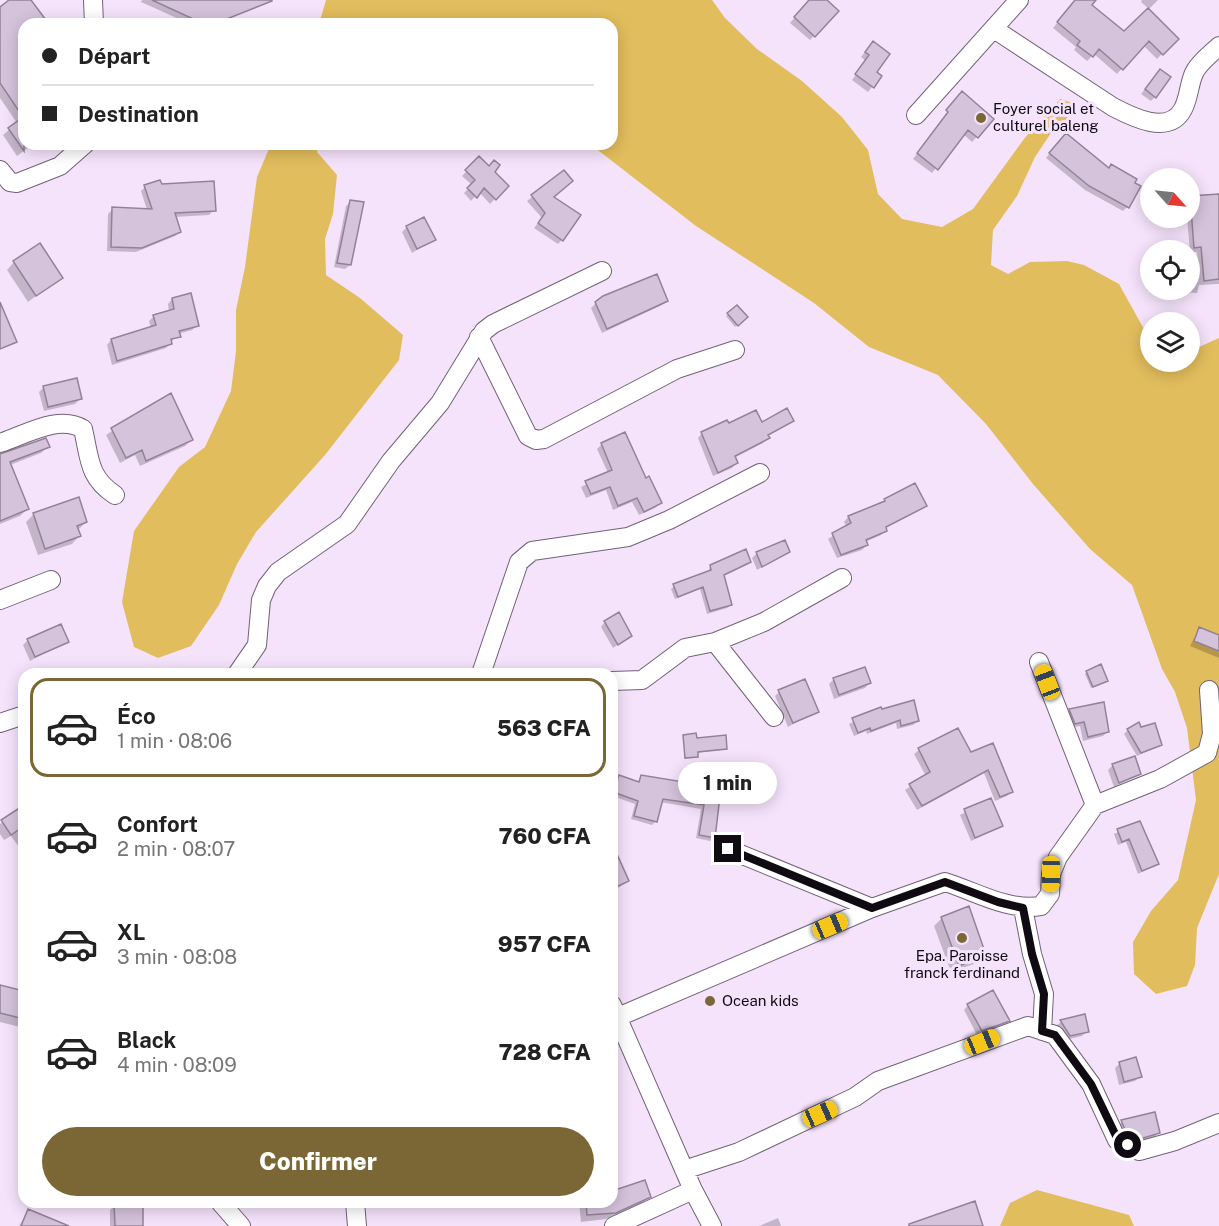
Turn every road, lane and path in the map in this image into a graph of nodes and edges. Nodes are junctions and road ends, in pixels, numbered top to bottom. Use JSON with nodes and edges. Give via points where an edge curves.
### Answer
{"nodes":[{"id":1,"x":93,"y":0,"type":"edge"},
{"id":2,"x":1020,"y":0,"type":"edge"},
{"id":3,"x":94,"y":18,"type":"edge"},
{"id":4,"x":994,"y":29,"type":"junction"},
{"id":5,"x":1219,"y":46,"type":"edge"},
{"id":6,"x":916,"y":115,"type":"dead end"},
{"id":7,"x":78,"y":150,"type":"edge"},
{"id":8,"x":0,"y":170,"type":"edge"},
{"id":9,"x":602,"y":272,"type":"dead end"},
{"id":10,"x":478,"y":337,"type":"junction"},
{"id":11,"x":735,"y":350,"type":"dead end"},
{"id":12,"x":0,"y":443,"type":"edge"},
{"id":13,"x":760,"y":473,"type":"dead end"},
{"id":14,"x":115,"y":495,"type":"dead end"},
{"id":15,"x":842,"y":578,"type":"dead end"},
{"id":16,"x":51,"y":580,"type":"dead end"},
{"id":17,"x":0,"y":600,"type":"edge"},
{"id":18,"x":715,"y":642,"type":"junction"},
{"id":19,"x":1039,"y":662,"type":"dead end"},
{"id":20,"x":241,"y":668,"type":"edge"},
{"id":21,"x":483,"y":668,"type":"edge"},
{"id":22,"x":618,"y":681,"type":"edge"},
{"id":23,"x":1209,"y":690,"type":"dead end"},
{"id":24,"x":18,"y":717,"type":"edge"},
{"id":25,"x":774,"y":717,"type":"dead end"},
{"id":26,"x":0,"y":723,"type":"edge"},
{"id":27,"x":1095,"y":804,"type":"junction"},
{"id":28,"x":728,"y":849,"type":"dead end"},
{"id":29,"x":872,"y":908,"type":"junction"},
{"id":30,"x":1023,"y":908,"type":"junction"},
{"id":31,"x":618,"y":1010,"type":"edge"},
{"id":32,"x":618,"y":1018,"type":"edge"},
{"id":33,"x":1042,"y":1031,"type":"junction"},
{"id":34,"x":1219,"y":1123,"type":"edge"},
{"id":35,"x":684,"y":1170,"type":"junction"},
{"id":36,"x":693,"y":1190,"type":"junction"},
{"id":37,"x":225,"y":1208,"type":"edge"},
{"id":38,"x":356,"y":1208,"type":"edge"},
{"id":39,"x":241,"y":1226,"type":"edge"},
{"id":40,"x":357,"y":1226,"type":"edge"},
{"id":41,"x":614,"y":1226,"type":"edge"},
{"id":42,"x":712,"y":1226,"type":"edge"}],
"edges":[{"from":1,"to":3,"type":"street"},
{"from":2,"to":4,"type":"street"},
{"from":4,"to":5,"type":"street","via":[[1113,107],[1133,117],[1162,123],[1183,110],[1194,73]]},
{"from":4,"to":6,"type":"street"},
{"from":7,"to":8,"type":"street","via":[[60,166],[17,183],[10,182]]},
{"from":9,"to":10,"type":"street","via":[[493,324]]},
{"from":10,"to":11,"type":"street","via":[[528,436],[536,440],[677,369]]},
{"from":10,"to":20,"type":"street","via":[[440,403],[391,460],[347,524],[278,572],[267,586],[261,600],[257,645]]},
{"from":12,"to":14,"type":"street","via":[[62,422],[73,423],[83,429],[100,485]]},
{"from":13,"to":21,"type":"street","via":[[628,537],[532,551],[519,562]]},
{"from":15,"to":18,"type":"street","via":[[764,622]]},
{"from":16,"to":17,"type":"street"},
{"from":18,"to":22,"type":"street","via":[[685,648],[642,680]]},
{"from":18,"to":25,"type":"street"},
{"from":19,"to":27,"type":"street"},
{"from":23,"to":27,"type":"street","via":[[1212,734],[1207,753],[1160,779]]},
{"from":24,"to":26,"type":"street"},
{"from":27,"to":30,"type":"street","via":[[1058,857],[1051,874],[1050,894],[1041,906]]},
{"from":28,"to":29,"type":"street"},
{"from":29,"to":30,"type":"street","via":[[945,882]]},
{"from":29,"to":31,"type":"street"},
{"from":30,"to":33,"type":"street","via":[[1044,994]]},
{"from":32,"to":35,"type":"street"},
{"from":33,"to":34,"type":"street","via":[[1055,1035],[1091,1084],[1118,1140],[1139,1151]]},
{"from":33,"to":35,"type":"street","via":[[1029,1026],[1004,1033],[878,1081],[855,1097],[739,1152]]},
{"from":35,"to":36,"type":"street"},
{"from":36,"to":41,"type":"street"},
{"from":36,"to":42,"type":"street"},
{"from":37,"to":39,"type":"street"},
{"from":38,"to":40,"type":"street"}]}
